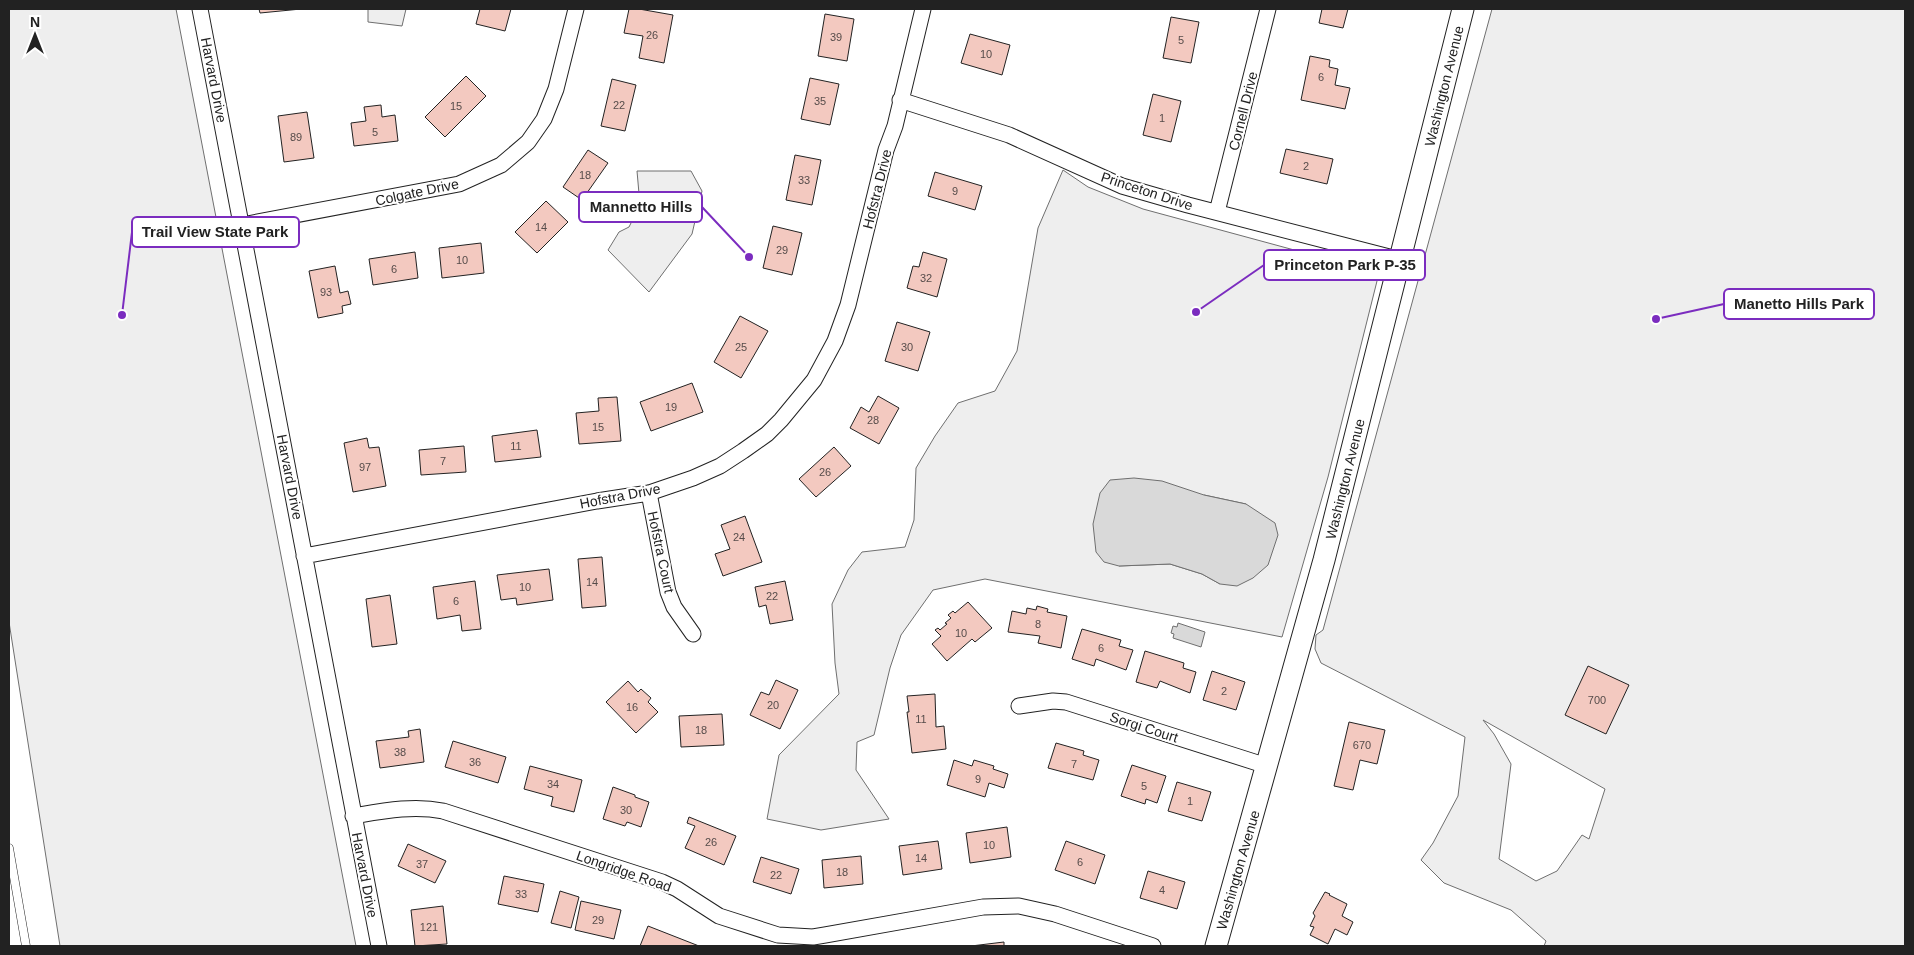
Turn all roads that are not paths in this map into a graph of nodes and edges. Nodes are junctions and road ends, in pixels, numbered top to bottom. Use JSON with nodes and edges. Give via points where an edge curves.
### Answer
{"nodes":[{"id":1,"x":200,"y":9,"type":"edge"},
{"id":2,"x":576,"y":9,"type":"edge"},
{"id":3,"x":923,"y":9,"type":"edge"},
{"id":4,"x":1268,"y":9,"type":"edge"},
{"id":5,"x":1463,"y":9,"type":"edge"},
{"id":6,"x":900,"y":100,"type":"junction"},
{"id":7,"x":1217,"y":212,"type":"junction"},
{"id":8,"x":242,"y":225,"type":"junction"},
{"id":9,"x":1400,"y":260,"type":"junction"},
{"id":10,"x":649,"y":493,"type":"junction"},
{"id":11,"x":304,"y":556,"type":"junction"},
{"id":12,"x":693,"y":634,"type":"dead end"},
{"id":13,"x":1019,"y":706,"type":"dead end"},
{"id":14,"x":1267,"y":766,"type":"junction"},
{"id":15,"x":353,"y":816,"type":"junction"},
{"id":16,"x":9,"y":848,"type":"edge"},
{"id":17,"x":26,"y":946,"type":"edge"},
{"id":18,"x":379,"y":946,"type":"edge"},
{"id":19,"x":1153,"y":946,"type":"edge"},
{"id":20,"x":1216,"y":946,"type":"edge"}],
"edges":[{"from":1,"to":8,"type":"street","name":"Harvard Drive"},
{"from":2,"to":8,"type":"street","name":"Colgate Drive","via":[[556,90],[544,119],[528,142],[501,165],[459,184]]},
{"from":3,"to":6,"type":"street","name":"Hofstra Drive"},
{"from":4,"to":7,"type":"street","name":"Cornell Drive"},
{"from":5,"to":9,"type":"main road","name":"Washington Avenue"},
{"from":6,"to":7,"type":"street","name":"Princeton Drive","via":[[1009,135],[1122,186]]},
{"from":6,"to":10,"type":"street","name":"Hofstra Drive","via":[[848,305],[835,341],[814,380],[767,434],[743,451],[720,466]]},
{"from":7,"to":9,"type":"street","name":"Princeton Drive"},
{"from":8,"to":11,"type":"street","name":"Harvard Drive"},
{"from":9,"to":14,"type":"main road","name":"Washington Avenue","via":[[1324,560]]},
{"from":10,"to":11,"type":"street","name":"Hofstra Drive"},
{"from":10,"to":12,"type":"street","name":"Hofstra Court","via":[[668,592],[674,607]]},
{"from":11,"to":15,"type":"street","name":"Harvard Drive"},
{"from":13,"to":14,"type":"street","name":"Sorgi Court","via":[[1066,702]]},
{"from":14,"to":20,"type":"main road","name":"Washington Avenue"},
{"from":15,"to":18,"type":"street","name":"Harvard Drive"},
{"from":15,"to":19,"type":"street","name":"Longridge Road","via":[[406,808],[443,811],[662,882],[719,916],[778,935],[825,935],[983,907],[1019,906],[1055,914]]},
{"from":16,"to":17,"type":"lane"}]}
